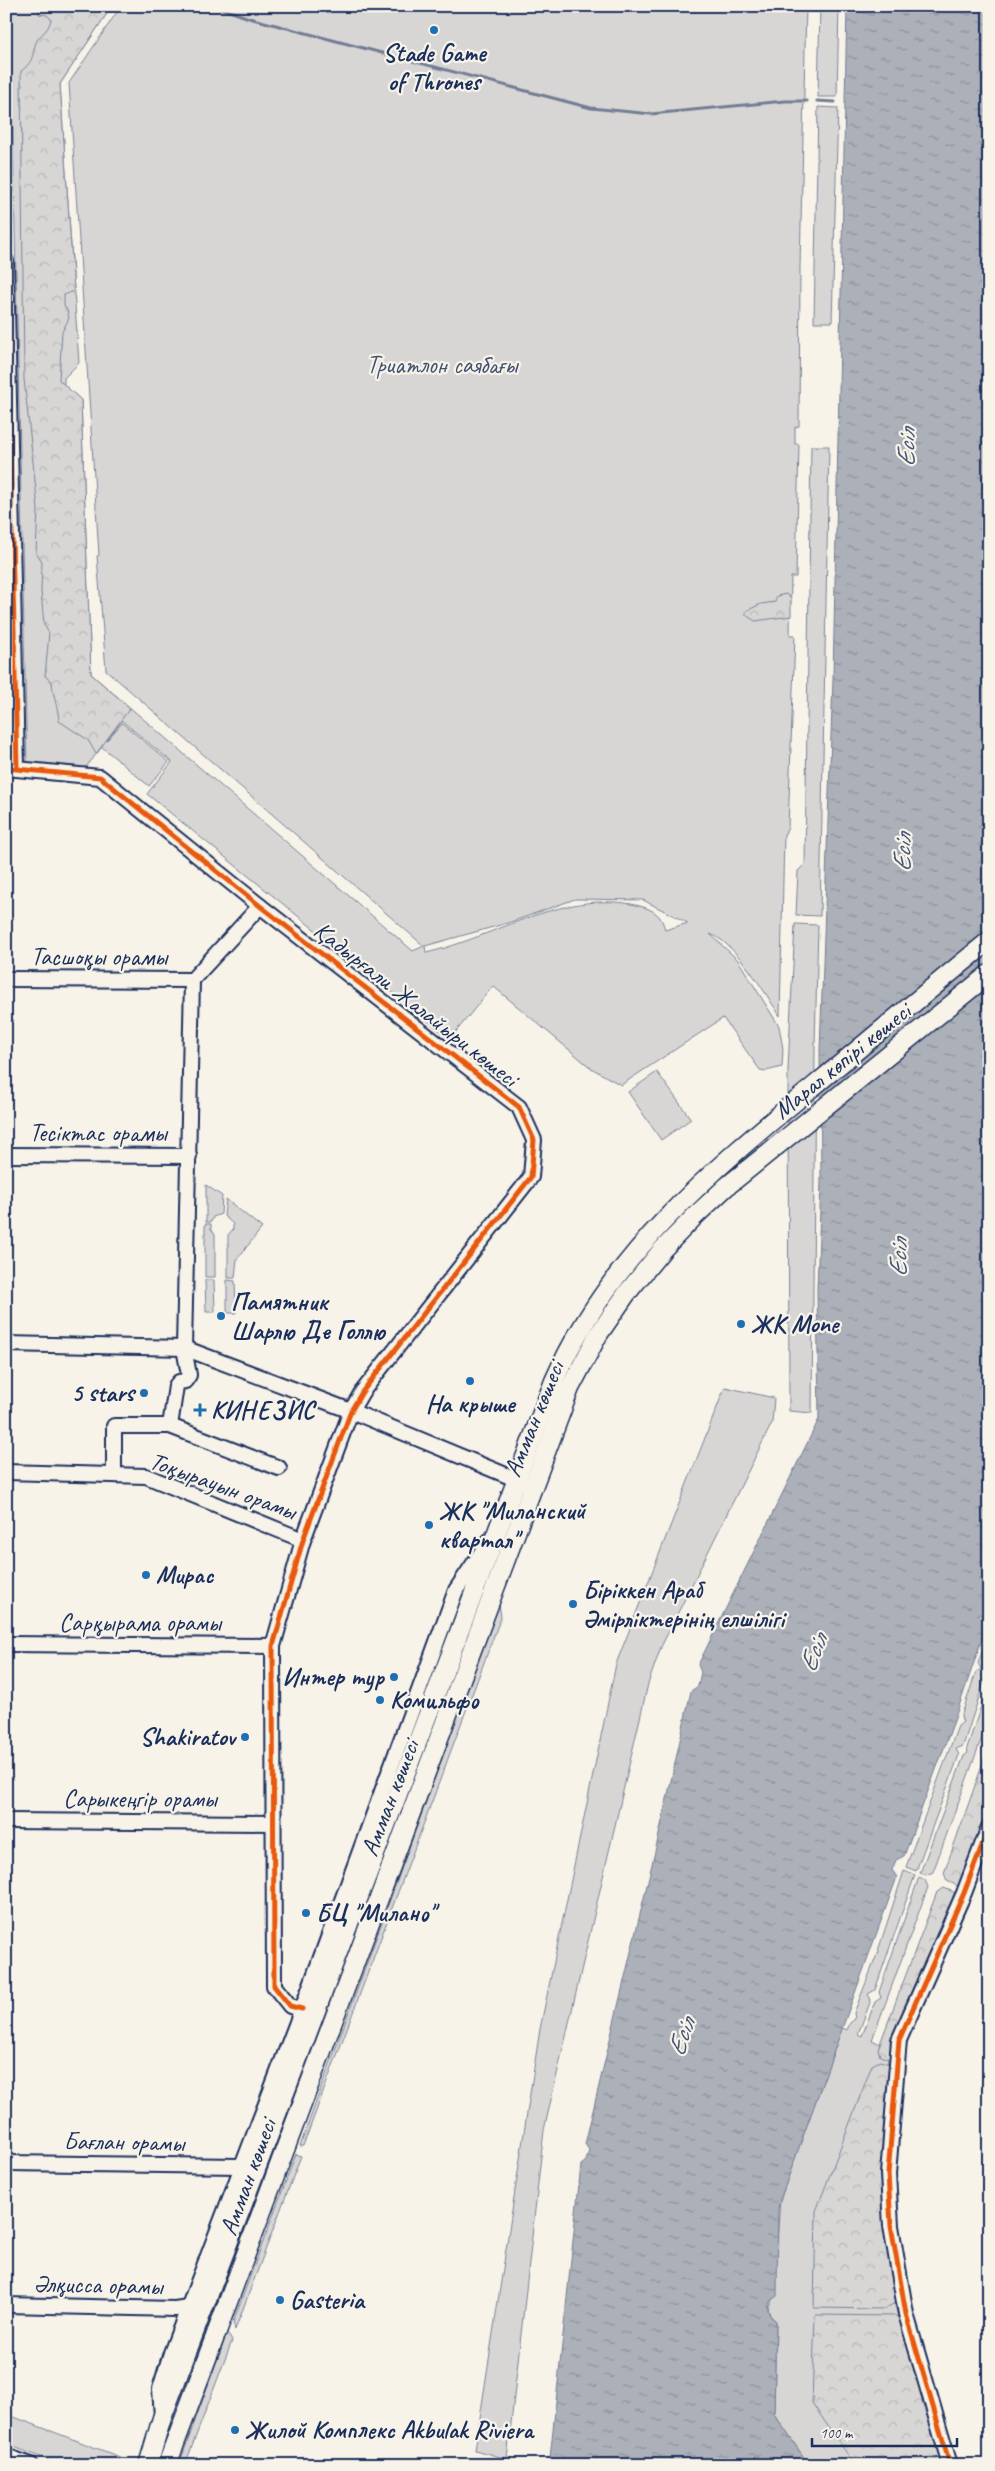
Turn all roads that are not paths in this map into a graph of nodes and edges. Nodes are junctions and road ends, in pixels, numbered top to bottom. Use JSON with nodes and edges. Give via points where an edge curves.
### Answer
{"nodes":[{"id":1,"x":6,"y":261,"type":"edge"},
{"id":2,"x":12,"y":768,"type":"edge"},
{"id":3,"x":260,"y":906,"type":"junction"},
{"id":4,"x":989,"y":941,"type":"edge"},
{"id":5,"x":989,"y":974,"type":"edge"},
{"id":6,"x":6,"y":979,"type":"edge"},
{"id":7,"x":192,"y":980,"type":"junction"},
{"id":8,"x":6,"y":1155,"type":"edge"},
{"id":9,"x":189,"y":1156,"type":"junction"},
{"id":10,"x":728,"y":1157,"type":"joint"},
{"id":11,"x":726,"y":1187,"type":"joint"},
{"id":12,"x":6,"y":1344,"type":"edge"},
{"id":13,"x":184,"y":1348,"type":"junction"},
{"id":14,"x":351,"y":1411,"type":"junction"},
{"id":15,"x":170,"y":1426,"type":"junction"},
{"id":16,"x":279,"y":1468,"type":"dead end"},
{"id":17,"x":6,"y":1472,"type":"edge"},
{"id":18,"x":114,"y":1475,"type":"junction"},
{"id":19,"x":517,"y":1480,"type":"junction"},
{"id":20,"x":534,"y":1487,"type":"junction"},
{"id":21,"x":502,"y":1522,"type":"junction"},
{"id":22,"x":303,"y":1540,"type":"junction"},
{"id":23,"x":6,"y":1644,"type":"edge"},
{"id":24,"x":273,"y":1646,"type":"junction"},
{"id":25,"x":6,"y":1821,"type":"edge"},
{"id":26,"x":273,"y":1823,"type":"junction"},
{"id":27,"x":989,"y":1827,"type":"edge"},
{"id":28,"x":302,"y":2009,"type":"junction"},
{"id":29,"x":6,"y":2163,"type":"edge"},
{"id":30,"x":240,"y":2166,"type":"junction"},
{"id":31,"x":6,"y":2305,"type":"edge"},
{"id":32,"x":188,"y":2307,"type":"junction"},
{"id":33,"x":162,"y":2418,"type":"junction"},
{"id":34,"x":6,"y":2456,"type":"edge"},
{"id":35,"x":31,"y":2465,"type":"edge"},
{"id":36,"x":148,"y":2465,"type":"edge"},
{"id":37,"x":167,"y":2465,"type":"edge"},
{"id":38,"x":950,"y":2465,"type":"edge"}],
"edges":[{"from":1,"to":2,"type":"street"},
{"from":2,"to":3,"type":"street","name":"Қадырғали Жалайыри көшесі","via":[[100,776]]},
{"from":3,"to":7,"type":"street"},
{"from":3,"to":14,"type":"street","name":"Қадырғали Жалайыри көшесі","via":[[519,1107],[534,1140],[531,1177],[362,1392]]},
{"from":4,"to":10,"type":"main road","name":"Марал көпірі көшесі"},
{"from":5,"to":11,"type":"main road","name":"Марал көпірі көшесі"},
{"from":6,"to":7,"type":"street","name":"Тасшоқы орамы"},
{"from":7,"to":9,"type":"street"},
{"from":8,"to":9,"type":"street","name":"Тесіктас орамы"},
{"from":9,"to":13,"type":"street"},
{"from":10,"to":19,"type":"main road","name":"Амман көшесі","via":[[644,1241],[593,1307],[565,1356]]},
{"from":11,"to":20,"type":"main road","name":"Амман көшесі","via":[[662,1250],[598,1335],[570,1388]]},
{"from":12,"to":13,"type":"street"},
{"from":13,"to":14,"type":"street"},
{"from":13,"to":15,"type":"street","via":[[189,1375],[176,1386]]},
{"from":14,"to":19,"type":"street"},
{"from":14,"to":22,"type":"street","name":"Қадырғали Жалайыри көшесі"},
{"from":15,"to":16,"type":"street"},
{"from":15,"to":18,"type":"street","via":[[114,1426]]},
{"from":17,"to":18,"type":"street","name":"Тоқырауын орамы"},
{"from":18,"to":22,"type":"street","name":"Тоқырауын орамы","via":[[146,1476]]},
{"from":19,"to":20,"type":"street"},
{"from":19,"to":21,"type":"main road","name":"Амман көшесі"},
{"from":20,"to":37,"type":"main road","name":"Амман көшесі"},
{"from":21,"to":28,"type":"street","name":"Амман көшесі","via":[[456,1590]]},
{"from":21,"to":33,"type":"main road","name":"Амман көшесі"},
{"from":22,"to":24,"type":"street","name":"Қадырғали Жалайыри көшесі"},
{"from":23,"to":24,"type":"street","name":"Сарқырама орамы"},
{"from":24,"to":26,"type":"street","name":"Қадырғали Жалайыри көшесі"},
{"from":25,"to":26,"type":"street","name":"Сарыкеңгір орамы"},
{"from":26,"to":28,"type":"street","name":"Қадырғали Жалайыри көшесі","via":[[274,1986],[290,2006]]},
{"from":27,"to":38,"type":"street","via":[[900,2040],[888,2174],[891,2226],[906,2314]]},
{"from":28,"to":30,"type":"street","name":"Амман көшесі"},
{"from":29,"to":30,"type":"street","name":"Бағлан орамы"},
{"from":30,"to":32,"type":"street","name":"Амман көшесі"},
{"from":31,"to":32,"type":"street","name":"Әлқисса орамы"},
{"from":32,"to":33,"type":"street","name":"Амман көшесі","via":[[160,2389]]},
{"from":33,"to":36,"type":"main road","name":"Амман көшесі"},
{"from":34,"to":35,"type":"street"}]}
